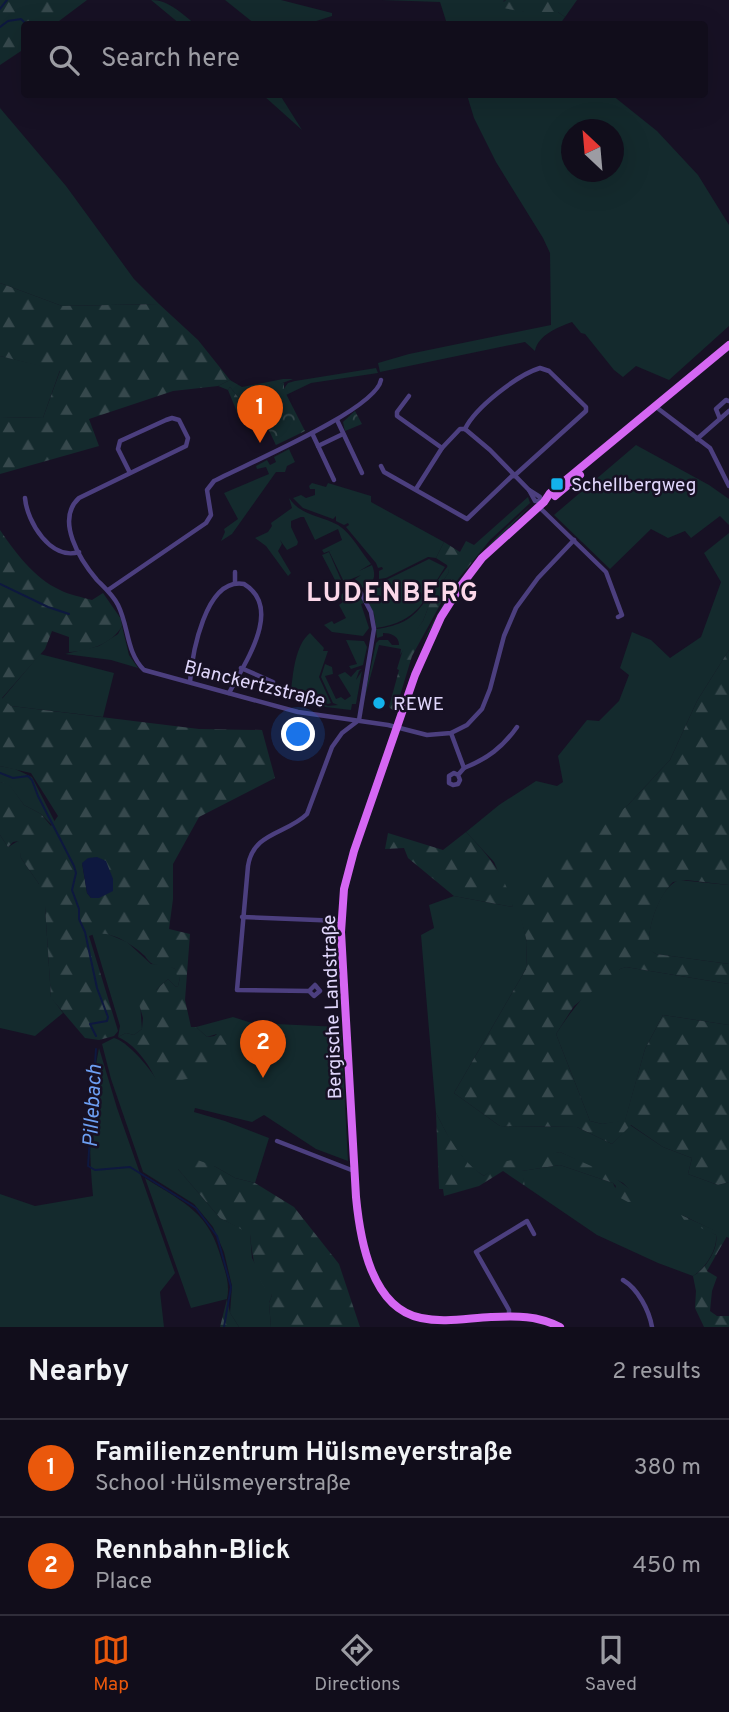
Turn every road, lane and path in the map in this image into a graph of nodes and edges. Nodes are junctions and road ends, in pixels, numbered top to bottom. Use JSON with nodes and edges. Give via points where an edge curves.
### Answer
{"nodes":[{"id":1,"x":729,"y":345,"type":"edge"},
{"id":2,"x":381,"y":380,"type":"dead end"},
{"id":3,"x":409,"y":396,"type":"dead end"},
{"id":4,"x":729,"y":401,"type":"edge"},
{"id":5,"x":656,"y":407,"type":"junction"},
{"id":6,"x":729,"y":411,"type":"edge"},
{"id":7,"x":720,"y":419,"type":"junction"},
{"id":8,"x":337,"y":420,"type":"junction"},
{"id":9,"x":465,"y":429,"type":"junction"},
{"id":10,"x":312,"y":432,"type":"junction"},
{"id":11,"x":343,"y":434,"type":"junction"},
{"id":12,"x":697,"y":439,"type":"junction"},
{"id":13,"x":318,"y":446,"type":"junction"},
{"id":14,"x":442,"y":448,"type":"junction"},
{"id":15,"x":381,"y":466,"type":"dead end"},
{"id":16,"x":130,"y":473,"type":"junction"},
{"id":17,"x":362,"y":473,"type":"dead end"},
{"id":18,"x":513,"y":475,"type":"junction"},
{"id":19,"x":334,"y":480,"type":"dead end"},
{"id":20,"x":729,"y":486,"type":"edge"},
{"id":21,"x":416,"y":489,"type":"junction"},
{"id":22,"x":26,"y":498,"type":"dead end"},
{"id":23,"x":541,"y":503,"type":"junction"},
{"id":24,"x":574,"y":540,"type":"junction"},
{"id":25,"x":79,"y":552,"type":"junction"},
{"id":26,"x":236,"y":572,"type":"dead end"},
{"id":27,"x":235,"y":583,"type":"junction"},
{"id":28,"x":108,"y":590,"type":"junction"},
{"id":29,"x":361,"y":593,"type":"dead end"},
{"id":30,"x":618,"y":617,"type":"dead end"},
{"id":31,"x":241,"y":668,"type":"junction"},
{"id":32,"x":190,"y":682,"type":"junction"},
{"id":33,"x":273,"y":682,"type":"dead end"},
{"id":34,"x":229,"y":693,"type":"junction"},
{"id":35,"x":359,"y":720,"type":"junction"},
{"id":36,"x":397,"y":727,"type":"junction"},
{"id":37,"x":517,"y":727,"type":"dead end"},
{"id":38,"x":451,"y":733,"type":"junction"},
{"id":39,"x":464,"y":768,"type":"junction"},
{"id":40,"x":458,"y":775,"type":"dead end"},
{"id":41,"x":242,"y":917,"type":"junction"},
{"id":42,"x":341,"y":921,"type":"junction"},
{"id":43,"x":309,"y":991,"type":"dead end"},
{"id":44,"x":277,"y":1141,"type":"dead end"},
{"id":45,"x":354,"y":1171,"type":"junction"},
{"id":46,"x":534,"y":1234,"type":"dead end"},
{"id":47,"x":623,"y":1280,"type":"dead end"},
{"id":48,"x":509,"y":1316,"type":"junction"},
{"id":49,"x":560,"y":1327,"type":"edge"},
{"id":50,"x":652,"y":1327,"type":"edge"}],
"edges":[{"from":1,"to":5,"type":"main road","name":"Bergische Landstraße"},
{"from":2,"to":8,"type":"street","via":[[378,389]]},
{"from":3,"to":14,"type":"street","via":[[397,416]]},
{"from":4,"to":7,"type":"street","via":[[716,409]]},
{"from":5,"to":12,"type":"street"},
{"from":5,"to":23,"type":"main road","name":"Bergische Landstraße"},
{"from":6,"to":7,"type":"street"},
{"from":7,"to":12,"type":"street"},
{"from":8,"to":10,"type":"street"},
{"from":8,"to":11,"type":"street"},
{"from":9,"to":14,"type":"street","via":[[457,430]]},
{"from":9,"to":18,"type":"street"},
{"from":9,"to":18,"type":"street","via":[[473,416],[525,374],[540,368],[549,371],[586,411]]},
{"from":10,"to":13,"type":"street"},
{"from":10,"to":28,"type":"street","via":[[214,481],[207,490],[211,515],[206,523]]},
{"from":11,"to":13,"type":"street"},
{"from":11,"to":17,"type":"street"},
{"from":12,"to":20,"type":"street","via":[[710,448]]},
{"from":13,"to":19,"type":"street"},
{"from":14,"to":21,"type":"street"},
{"from":15,"to":21,"type":"street"},
{"from":16,"to":16,"type":"street","via":[[186,446],[188,438],[179,420],[166,420],[120,441],[118,449]]},
{"from":16,"to":25,"type":"street","via":[[79,498],[72,507],[68,520]]},
{"from":18,"to":21,"type":"street","via":[[467,519]]},
{"from":18,"to":23,"type":"street","via":[[540,497]]},
{"from":22,"to":25,"type":"street","via":[[43,539],[65,553]]},
{"from":23,"to":24,"type":"street"},
{"from":23,"to":36,"type":"main road","name":"Bergische Landstraße","via":[[482,558],[449,602],[425,649]]},
{"from":24,"to":30,"type":"street","via":[[609,576],[622,615]]},
{"from":24,"to":38,"type":"street","via":[[516,608],[482,709]]},
{"from":25,"to":28,"type":"street"},
{"from":26,"to":27,"type":"street"},
{"from":27,"to":31,"type":"street","via":[[248,586],[262,613]]},
{"from":27,"to":32,"type":"street","via":[[219,593],[201,624]]},
{"from":28,"to":32,"type":"street","name":"Blanckertzstraße","via":[[124,617],[133,656],[145,670]]},
{"from":29,"to":35,"type":"street","via":[[374,629]]},
{"from":31,"to":33,"type":"street"},
{"from":31,"to":34,"type":"street"},
{"from":32,"to":34,"type":"street","name":"Blanckertzstraße"},
{"from":34,"to":35,"type":"street","name":"Blanckertzstraße","via":[[298,712]]},
{"from":35,"to":36,"type":"street","name":"Blanckertzstraße"},
{"from":35,"to":41,"type":"street","via":[[332,747],[307,814],[253,849]]},
{"from":36,"to":38,"type":"street","name":"Blanckertzstraße","via":[[427,735]]},
{"from":36,"to":42,"type":"main road","name":"Bergische Landstraße","via":[[351,862]]},
{"from":37,"to":39,"type":"street","via":[[493,753]]},
{"from":38,"to":39,"type":"street"},
{"from":39,"to":40,"type":"street"},
{"from":41,"to":42,"type":"street"},
{"from":41,"to":43,"type":"street","via":[[237,990]]},
{"from":42,"to":45,"type":"main road","name":"Bergische Landstraße"},
{"from":44,"to":45,"type":"street"},
{"from":45,"to":48,"type":"main road","name":"Bergische Landstraße","via":[[371,1266],[395,1307],[430,1320]]},
{"from":46,"to":48,"type":"street","via":[[527,1221],[476,1252]]},
{"from":47,"to":50,"type":"street","via":[[638,1295]]},
{"from":48,"to":49,"type":"main road","name":"Bergische Landstraße","via":[[535,1317]]}]}
